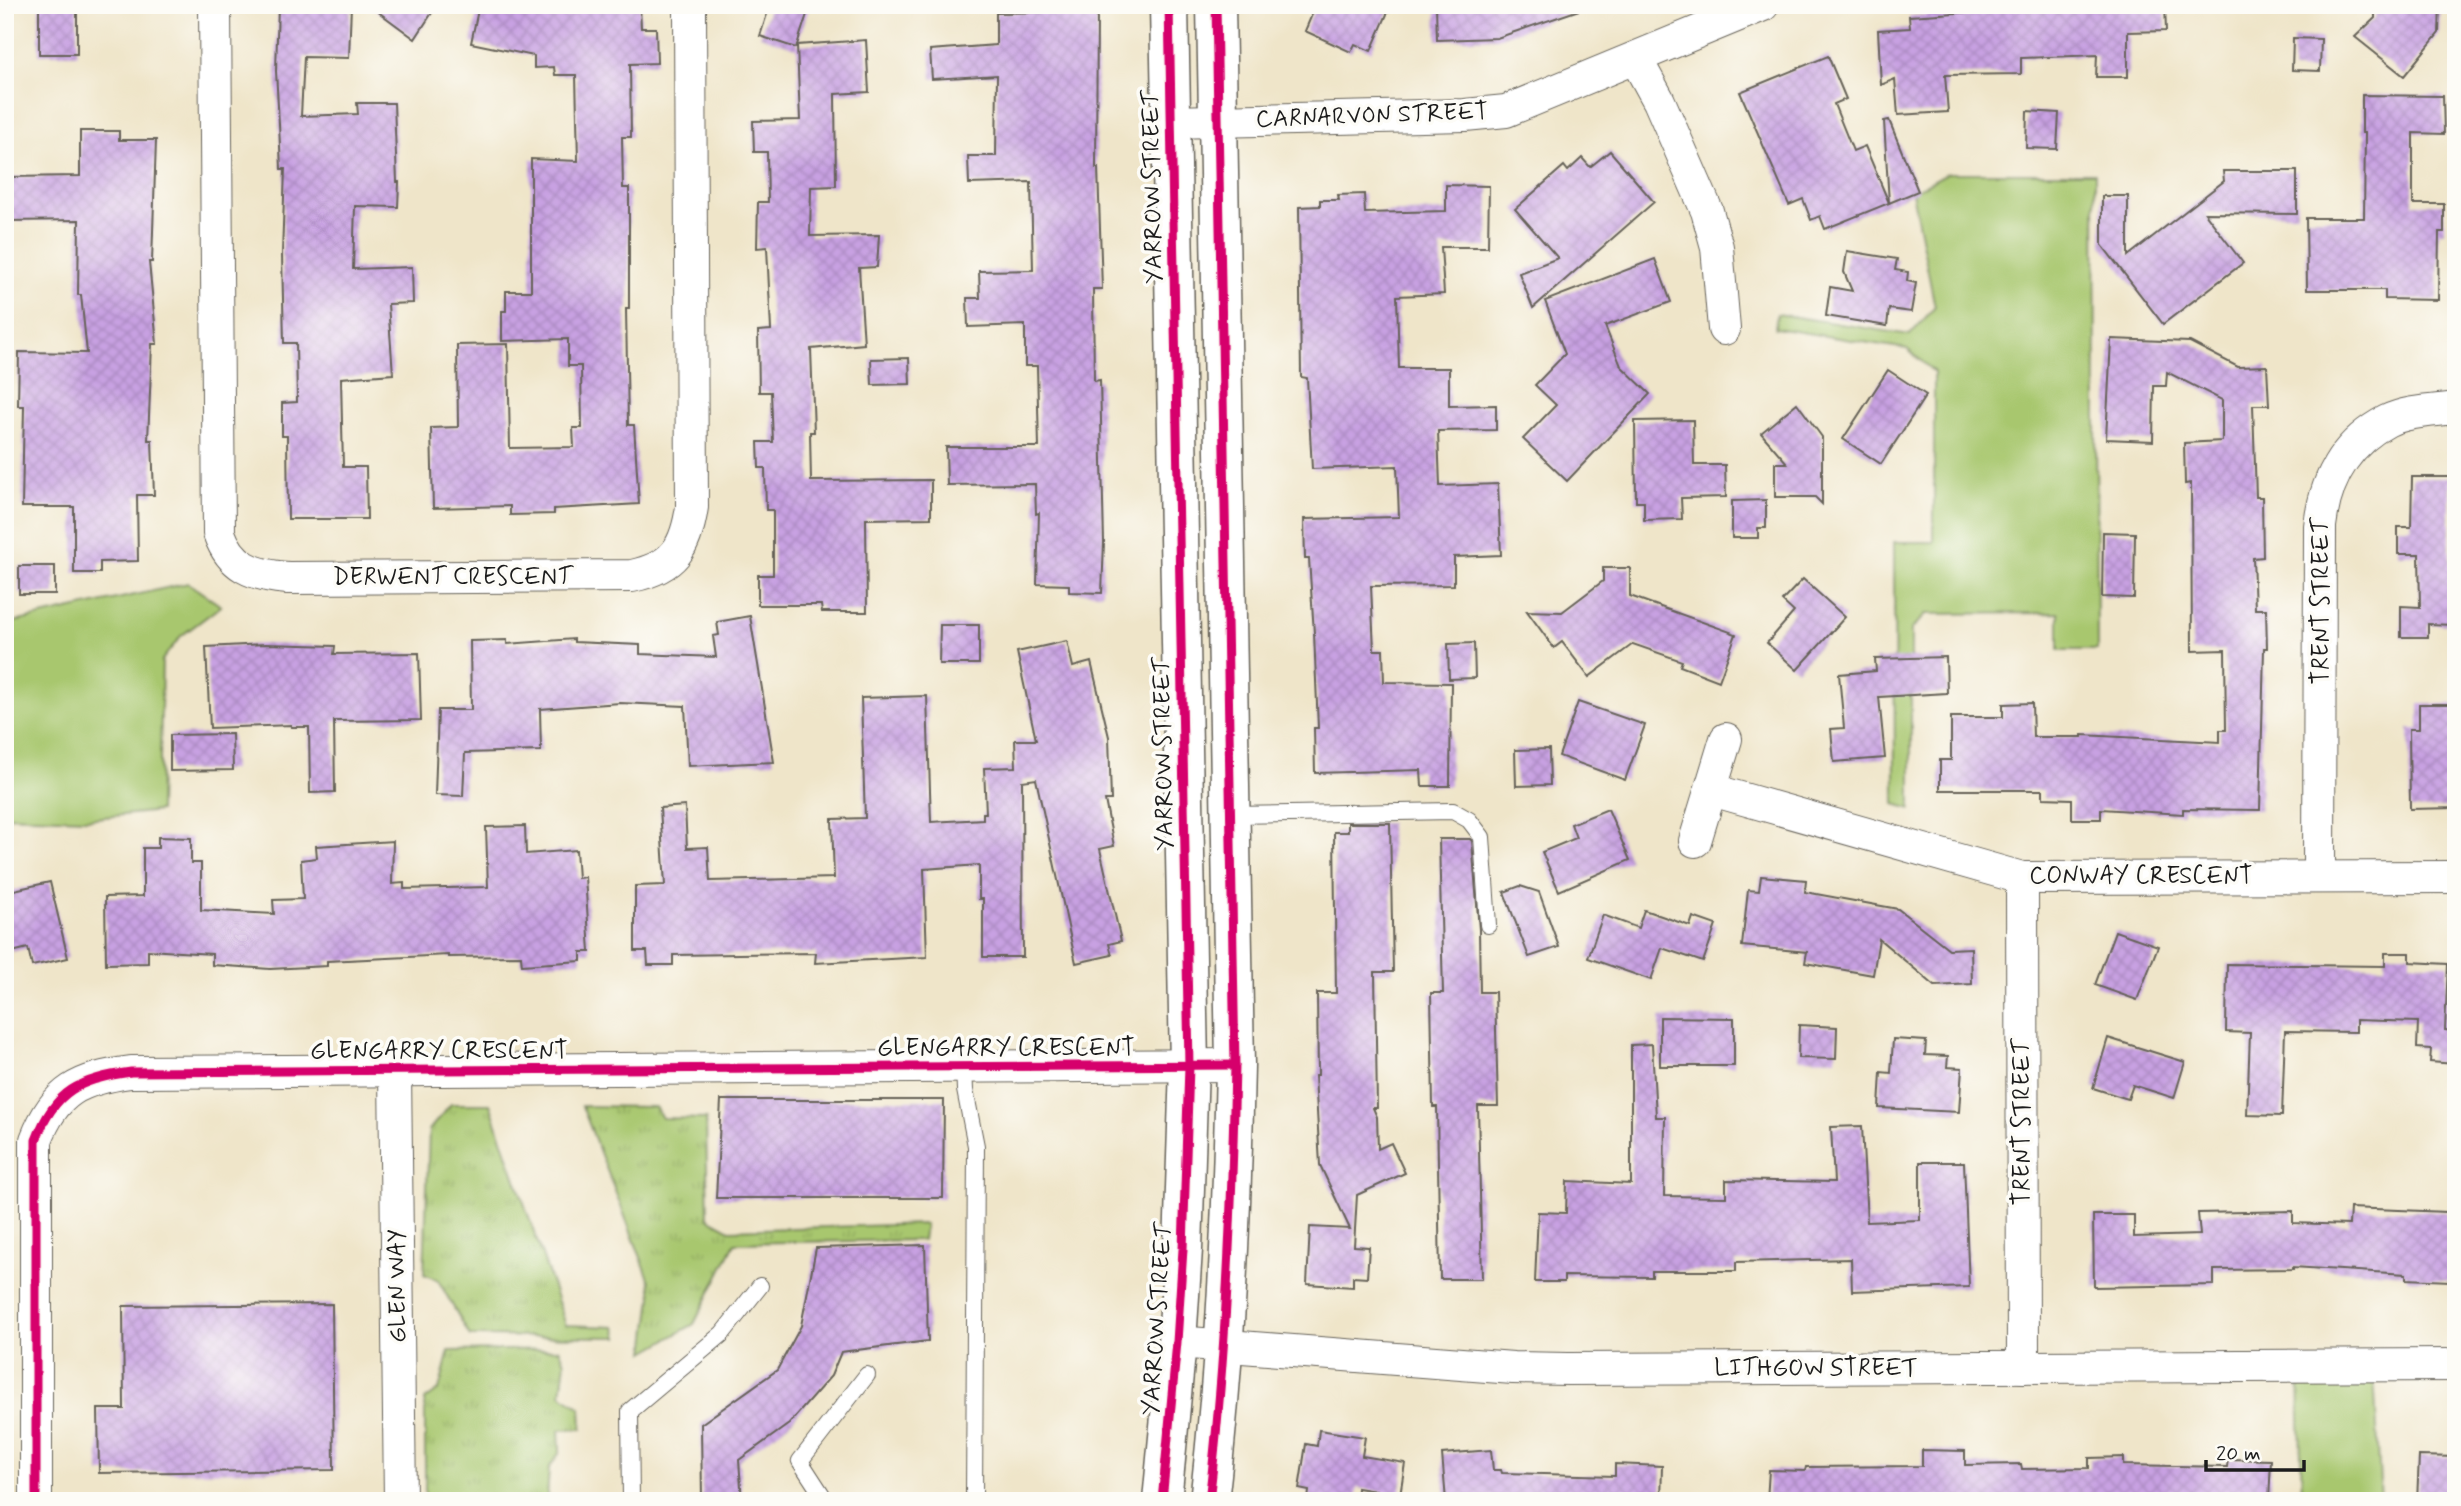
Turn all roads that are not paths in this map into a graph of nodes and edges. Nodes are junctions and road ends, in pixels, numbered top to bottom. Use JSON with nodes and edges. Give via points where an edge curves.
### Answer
{"nodes":[{"id":1,"x":215,"y":5,"type":"edge"},
{"id":2,"x":690,"y":5,"type":"edge"},
{"id":3,"x":1169,"y":5,"type":"edge"},
{"id":4,"x":1216,"y":5,"type":"edge"},
{"id":5,"x":1763,"y":5,"type":"edge"},
{"id":6,"x":1636,"y":59,"type":"junction"},
{"id":7,"x":1220,"y":121,"type":"junction"},
{"id":8,"x":1171,"y":122,"type":"junction"},
{"id":9,"x":1724,"y":329,"type":"dead end"},
{"id":10,"x":2456,"y":408,"type":"edge"},
{"id":11,"x":1726,"y":739,"type":"dead end"},
{"id":12,"x":1712,"y":790,"type":"junction"},
{"id":13,"x":1231,"y":816,"type":"junction"},
{"id":14,"x":1695,"y":841,"type":"dead end"},
{"id":15,"x":2319,"y":877,"type":"junction"},
{"id":16,"x":2456,"y":877,"type":"edge"},
{"id":17,"x":2022,"y":878,"type":"junction"},
{"id":18,"x":1488,"y":925,"type":"dead end"},
{"id":19,"x":1235,"y":1065,"type":"junction"},
{"id":20,"x":1189,"y":1066,"type":"junction"},
{"id":21,"x":964,"y":1067,"type":"junction"},
{"id":22,"x":395,"y":1071,"type":"junction"},
{"id":23,"x":761,"y":1286,"type":"dead end"},
{"id":24,"x":1177,"y":1342,"type":"junction"},
{"id":25,"x":1223,"y":1345,"type":"junction"},
{"id":26,"x":2456,"y":1366,"type":"edge"},
{"id":27,"x":2023,"y":1367,"type":"junction"},
{"id":28,"x":867,"y":1375,"type":"dead end"},
{"id":29,"x":36,"y":1501,"type":"edge"},
{"id":30,"x":400,"y":1501,"type":"edge"},
{"id":31,"x":631,"y":1501,"type":"edge"},
{"id":32,"x":826,"y":1501,"type":"edge"},
{"id":33,"x":974,"y":1501,"type":"edge"},
{"id":34,"x":1162,"y":1501,"type":"edge"},
{"id":35,"x":1209,"y":1501,"type":"edge"}],
"edges":[{"from":1,"to":2,"type":"street","name":"DERWENT CRESCENT","via":[[219,533],[224,548],[251,571],[301,578],[632,576],[667,563],[681,548],[692,507]]},
{"from":3,"to":8,"type":"street","name":"YARROW STREET"},
{"from":4,"to":7,"type":"street"},
{"from":5,"to":6,"type":"street","name":"CARNARVON STREET"},
{"from":6,"to":7,"type":"street","name":"CARNARVON STREET","via":[[1527,104],[1485,115]]},
{"from":6,"to":9,"type":"street","via":[[1707,211],[1717,247]]},
{"from":7,"to":8,"type":"street","name":"CARNARVON STREET"},
{"from":7,"to":13,"type":"street"},
{"from":8,"to":20,"type":"street","name":"YARROW STREET"},
{"from":10,"to":15,"type":"street","name":"TRENT STREET","via":[[2412,413],[2366,435],[2344,457],[2323,500]]},
{"from":11,"to":12,"type":"street"},
{"from":12,"to":14,"type":"street"},
{"from":12,"to":17,"type":"street","name":"CONWAY CRESCENT"},
{"from":13,"to":18,"type":"lane","via":[[1453,811],[1469,820],[1482,837]]},
{"from":13,"to":19,"type":"street"},
{"from":15,"to":16,"type":"street","name":"CONWAY CRESCENT"},
{"from":15,"to":17,"type":"street","name":"CONWAY CRESCENT"},
{"from":17,"to":27,"type":"street","name":"TRENT STREET"},
{"from":19,"to":20,"type":"street","name":"GLENGARRY CRESCENT"},
{"from":19,"to":25,"type":"street"},
{"from":20,"to":21,"type":"street","name":"GLENGARRY CRESCENT"},
{"from":20,"to":24,"type":"street","name":"YARROW STREET"},
{"from":21,"to":22,"type":"street","name":"GLENGARRY CRESCENT"},
{"from":21,"to":33,"type":"lane","name":"GLENGARRY CRESCENT","via":[[976,1146]]},
{"from":22,"to":29,"type":"street","name":"GLENGARRY CRESCENT","via":[[131,1072],[102,1076],[74,1088],[45,1116],[36,1140],[35,1164]]},
{"from":22,"to":30,"type":"street","name":"GLEN WAY"},
{"from":23,"to":31,"type":"lane","via":[[722,1334],[629,1411]]},
{"from":24,"to":25,"type":"street","name":"LITHGOW STREET"},
{"from":24,"to":34,"type":"street","name":"YARROW STREET"},
{"from":25,"to":27,"type":"street","name":"LITHGOW STREET","via":[[1513,1368]]},
{"from":25,"to":35,"type":"street"},
{"from":26,"to":27,"type":"street","name":"LITHGOW STREET"},
{"from":28,"to":32,"type":"lane","via":[[800,1461]]}]}
